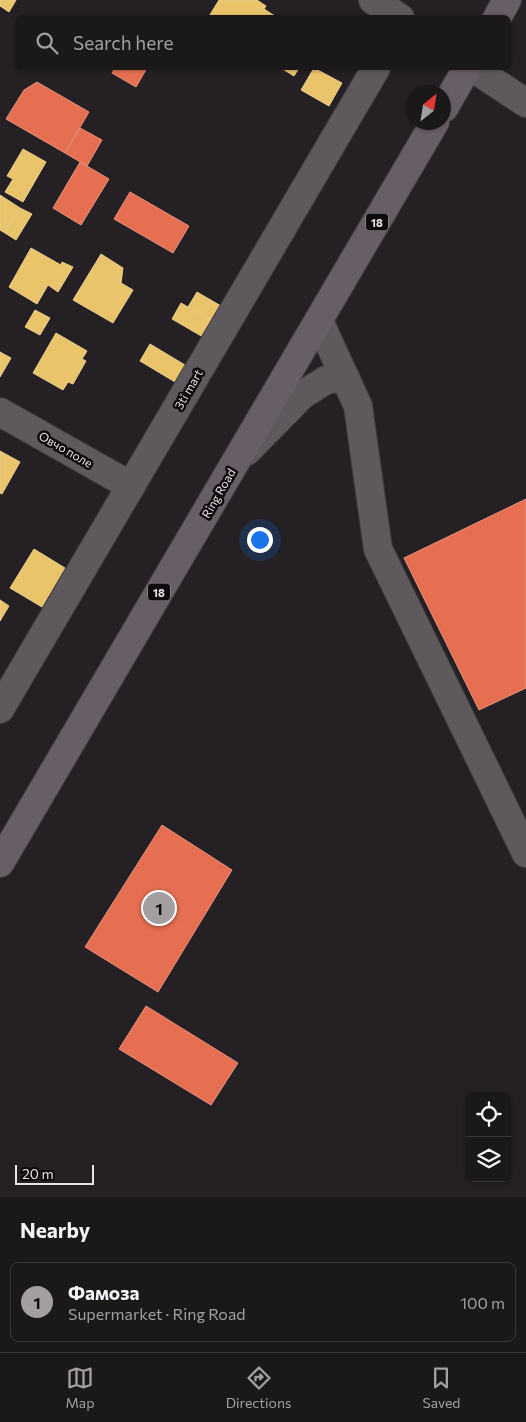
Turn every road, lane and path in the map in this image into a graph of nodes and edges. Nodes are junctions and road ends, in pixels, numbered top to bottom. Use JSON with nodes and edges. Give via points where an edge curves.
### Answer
{"nodes":[{"id":1,"x":374,"y":0,"type":"edge"},
{"id":2,"x":507,"y":0,"type":"edge"},
{"id":3,"x":396,"y":15,"type":"edge"},
{"id":4,"x":499,"y":15,"type":"edge"},
{"id":5,"x":375,"y":70,"type":"edge"},
{"id":6,"x":466,"y":70,"type":"edge"},
{"id":7,"x":476,"y":70,"type":"edge"},
{"id":8,"x":451,"y":96,"type":"edge"},
{"id":9,"x":526,"y":103,"type":"edge"},
{"id":10,"x":430,"y":130,"type":"edge"},
{"id":11,"x":319,"y":321,"type":"junction"},
{"id":12,"x":345,"y":377,"type":"junction"},
{"id":13,"x":0,"y":412,"type":"edge"},
{"id":14,"x":235,"y":464,"type":"junction"},
{"id":15,"x":131,"y":486,"type":"junction"},
{"id":16,"x":0,"y":709,"type":"edge"},
{"id":17,"x":526,"y":853,"type":"edge"},
{"id":18,"x":0,"y":863,"type":"edge"}],
"edges":[{"from":1,"to":3,"type":"street"},
{"from":2,"to":4,"type":"highway"},
{"from":5,"to":15,"type":"street","name":"3ti mart"},
{"from":6,"to":8,"type":"highway"},
{"from":7,"to":9,"type":"street"},
{"from":10,"to":11,"type":"highway","name":"Ring Road","number":"18"},
{"from":11,"to":12,"type":"street"},
{"from":11,"to":14,"type":"highway","name":"Ring Road","number":"18"},
{"from":12,"to":14,"type":"street","via":[[326,380],[302,394]]},
{"from":12,"to":17,"type":"street","via":[[358,406],[378,549]]},
{"from":13,"to":15,"type":"street","name":"Овчо поле"},
{"from":14,"to":18,"type":"highway","name":"Ring Road","number":"18"},
{"from":15,"to":16,"type":"street","name":"3ti mart"}]}
